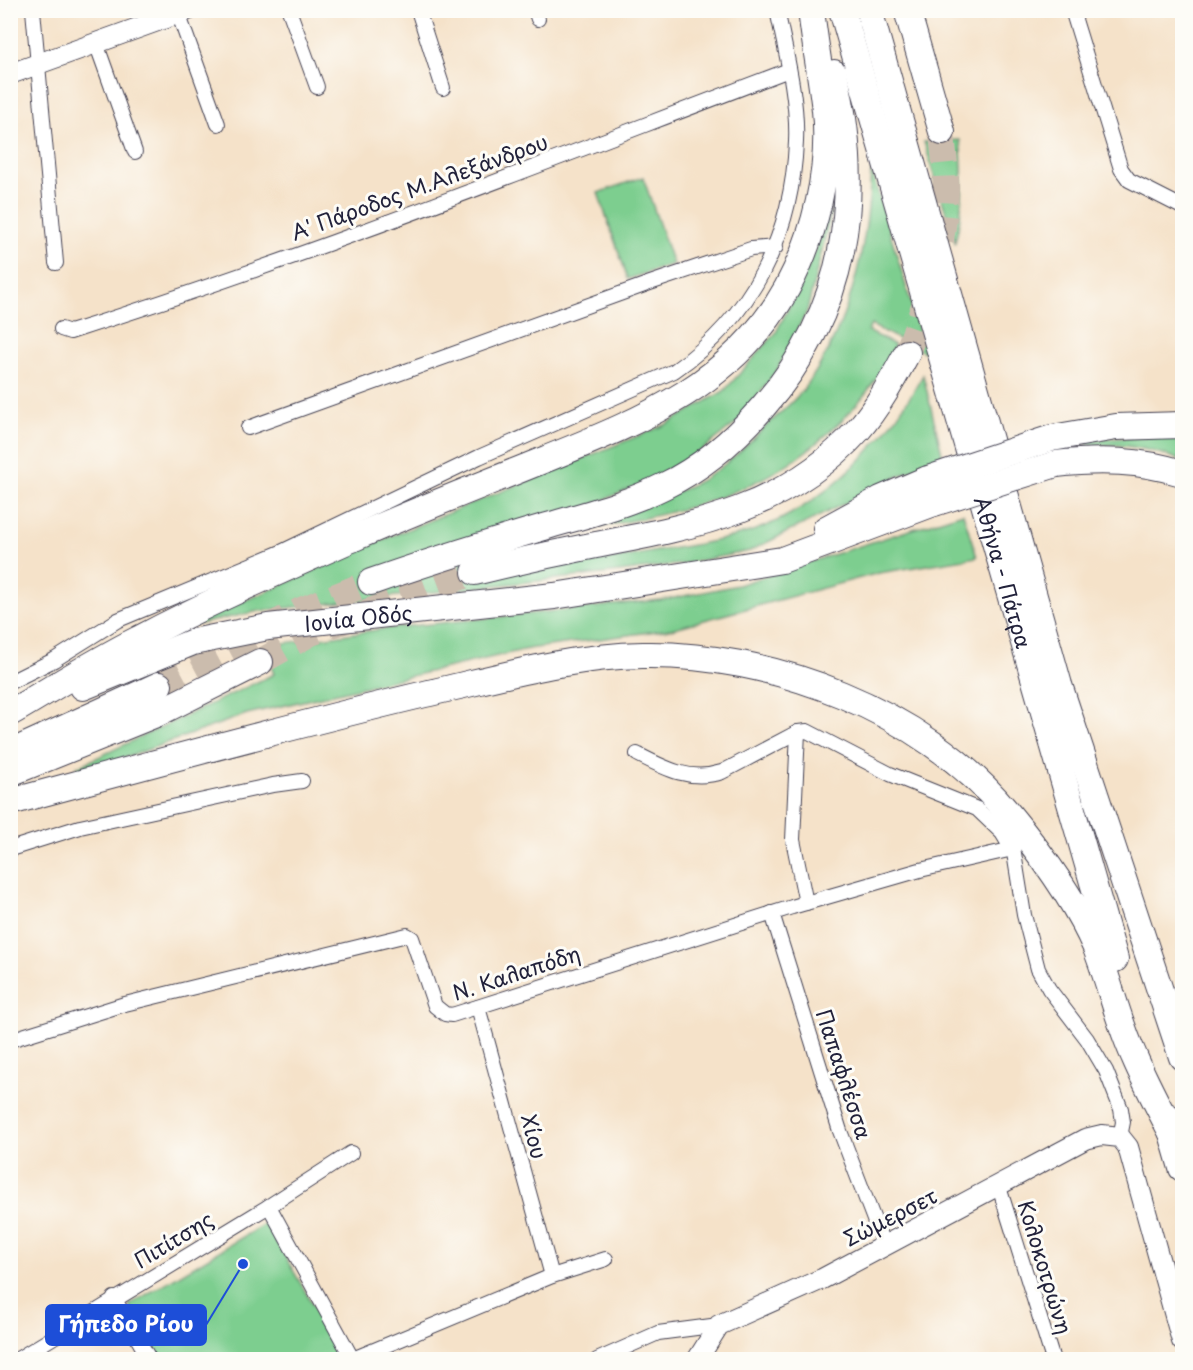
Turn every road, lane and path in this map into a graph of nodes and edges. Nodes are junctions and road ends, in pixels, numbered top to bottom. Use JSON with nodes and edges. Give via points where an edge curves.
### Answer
{"nodes":[{"id":1,"x":33,"y":10,"type":"edge"},
{"id":2,"x":290,"y":10,"type":"edge"},
{"id":3,"x":418,"y":10,"type":"edge"},
{"id":4,"x":777,"y":10,"type":"edge"},
{"id":5,"x":812,"y":10,"type":"edge"},
{"id":6,"x":842,"y":10,"type":"edge"},
{"id":7,"x":869,"y":10,"type":"edge"},
{"id":8,"x":908,"y":10,"type":"edge"},
{"id":9,"x":1072,"y":10,"type":"edge"},
{"id":10,"x":181,"y":12,"type":"edge"},
{"id":11,"x":96,"y":43,"type":"junction"},
{"id":12,"x":40,"y":63,"type":"junction"},
{"id":13,"x":789,"y":70,"type":"junction"},
{"id":14,"x":10,"y":75,"type":"edge"},
{"id":15,"x":317,"y":87,"type":"dead end"},
{"id":16,"x":443,"y":88,"type":"dead end"},
{"id":17,"x":218,"y":124,"type":"dead end"},
{"id":18,"x":942,"y":132,"type":"tunnel mouth"},
{"id":19,"x":135,"y":152,"type":"dead end"},
{"id":20,"x":1182,"y":207,"type":"edge"},
{"id":21,"x":776,"y":247,"type":"junction"},
{"id":22,"x":56,"y":263,"type":"dead end"},
{"id":23,"x":61,"y":329,"type":"dead end"},
{"id":24,"x":907,"y":353,"type":"tunnel mouth"},
{"id":25,"x":1182,"y":425,"type":"edge"},
{"id":26,"x":248,"y":428,"type":"dead end"},
{"id":27,"x":1182,"y":473,"type":"edge"},
{"id":28,"x":719,"y":571,"type":"junction"},
{"id":29,"x":476,"y":572,"type":"tunnel mouth"},
{"id":30,"x":371,"y":582,"type":"tunnel mouth"},
{"id":31,"x":260,"y":662,"type":"tunnel mouth"},
{"id":32,"x":10,"y":682,"type":"edge"},
{"id":33,"x":159,"y":686,"type":"tunnel mouth"},
{"id":34,"x":10,"y":715,"type":"edge"},
{"id":35,"x":798,"y":732,"type":"junction"},
{"id":36,"x":10,"y":753,"type":"edge"},
{"id":37,"x":638,"y":754,"type":"dead end"},
{"id":38,"x":10,"y":773,"type":"edge"},
{"id":39,"x":302,"y":781,"type":"dead end"},
{"id":40,"x":10,"y":802,"type":"edge"},
{"id":41,"x":10,"y":849,"type":"edge"},
{"id":42,"x":1013,"y":849,"type":"junction"},
{"id":43,"x":806,"y":903,"type":"junction"},
{"id":44,"x":772,"y":913,"type":"junction"},
{"id":45,"x":478,"y":1007,"type":"junction"},
{"id":46,"x":10,"y":1040,"type":"edge"},
{"id":47,"x":1182,"y":1057,"type":"edge"},
{"id":48,"x":1172,"y":1133,"type":"junction"},
{"id":49,"x":1120,"y":1137,"type":"junction"},
{"id":50,"x":351,"y":1153,"type":"dead end"},
{"id":51,"x":1182,"y":1168,"type":"edge"},
{"id":52,"x":999,"y":1187,"type":"junction"},
{"id":53,"x":268,"y":1206,"type":"junction"},
{"id":54,"x":884,"y":1246,"type":"junction"},
{"id":55,"x":606,"y":1259,"type":"dead end"},
{"id":56,"x":552,"y":1276,"type":"junction"},
{"id":57,"x":114,"y":1298,"type":"junction"},
{"id":58,"x":719,"y":1326,"type":"junction"},
{"id":59,"x":1182,"y":1341,"type":"edge"},
{"id":60,"x":16,"y":1359,"type":"edge"},
{"id":61,"x":150,"y":1359,"type":"edge"},
{"id":62,"x":353,"y":1359,"type":"edge"},
{"id":63,"x":597,"y":1359,"type":"edge"},
{"id":64,"x":697,"y":1359,"type":"edge"},
{"id":65,"x":1053,"y":1359,"type":"edge"}],
"edges":[{"from":1,"to":12,"type":"street"},
{"from":2,"to":15,"type":"street"},
{"from":3,"to":16,"type":"street"},
{"from":4,"to":13,"type":"street"},
{"from":5,"to":30,"type":"highway","via":[[832,64],[845,117],[847,213],[828,303],[783,385],[721,449],[664,487]]},
{"from":5,"to":34,"type":"highway","via":[[825,113],[824,166],[811,230],[787,288],[767,320],[738,354],[668,406],[615,432],[358,536],[229,595],[137,639]]},
{"from":6,"to":48,"type":"highway","name":"Αθήνα - Πάτρα","via":[[1106,930]]},
{"from":7,"to":47,"type":"highway","name":"Αθήνα - Πάτρα","via":[[1059,685]]},
{"from":8,"to":18,"type":"highway"},
{"from":9,"to":20,"type":"street","via":[[1121,169],[1130,180]]},
{"from":10,"to":11,"type":"street"},
{"from":10,"to":17,"type":"street"},
{"from":11,"to":12,"type":"street"},
{"from":11,"to":19,"type":"street"},
{"from":12,"to":14,"type":"street"},
{"from":12,"to":22,"type":"street"},
{"from":13,"to":21,"type":"street","via":[[797,141]]},
{"from":13,"to":23,"type":"street","name":"Α' Πάροδος Μ.Αλεξάνδρου","via":[[317,246],[123,315],[70,332]]},
{"from":21,"to":26,"type":"street","via":[[751,249],[650,283]]},
{"from":21,"to":32,"type":"street","via":[[763,275],[740,308],[700,353],[674,371],[479,456],[279,553],[118,620]]},
{"from":24,"to":29,"type":"highway","via":[[859,428],[833,455],[754,505],[646,536]]},
{"from":25,"to":28,"type":"highway","bridge":true,"via":[[1107,428],[1052,438],[928,478],[831,527]]},
{"from":27,"to":28,"type":"highway","bridge":true,"via":[[1120,461],[1056,464],[934,503],[782,560]]},
{"from":28,"to":34,"type":"highway","name":"Ιονία Οδός","via":[[542,597],[268,627],[203,640]]},
{"from":31,"to":38,"type":"highway","via":[[156,714]]},
{"from":33,"to":36,"type":"highway"},
{"from":35,"to":37,"type":"street","via":[[709,776],[676,773]]},
{"from":35,"to":42,"type":"street","via":[[819,735],[890,774],[976,809]]},
{"from":35,"to":43,"type":"street","via":[[793,840]]},
{"from":39,"to":41,"type":"street","via":[[80,827]]},
{"from":40,"to":48,"type":"highway","via":[[350,712],[576,661],[643,655],[738,664],[783,673],[833,690],[924,739],[1004,808],[1070,900],[1095,947],[1133,1055]]},
{"from":42,"to":43,"type":"street","name":"Ν. Καλαπόδη","via":[[920,870]]},
{"from":42,"to":49,"type":"street","via":[[1038,969],[1102,1062],[1121,1109]]},
{"from":43,"to":44,"type":"street","name":"Ν. Καλαπόδη"},
{"from":44,"to":45,"type":"street","name":"Ν. Καλαπόδη"},
{"from":44,"to":54,"type":"street","name":"Παπαφλέσσα","via":[[840,1131]]},
{"from":45,"to":46,"type":"street","name":"Ν. Καλαπόδη","via":[[452,1015],[437,1010],[412,938],[407,935],[125,1004]]},
{"from":45,"to":56,"type":"street","name":"Χίου"},
{"from":48,"to":51,"type":"highway"},
{"from":49,"to":52,"type":"street","name":"Σώμερσετ","via":[[1102,1135],[1085,1139]]},
{"from":49,"to":59,"type":"street","via":[[1134,1163]]},
{"from":50,"to":53,"type":"street","name":"Πιτίτσης"},
{"from":52,"to":54,"type":"street","name":"Σώμερσετ"},
{"from":52,"to":65,"type":"street","name":"Κολοκοτρώνη"},
{"from":53,"to":57,"type":"street","name":"Πιτίτσης"},
{"from":53,"to":62,"type":"street"},
{"from":54,"to":58,"type":"street","name":"Σώμερσετ"},
{"from":55,"to":56,"type":"street"},
{"from":56,"to":62,"type":"street"},
{"from":57,"to":60,"type":"street","name":"Πιτίτσης"},
{"from":57,"to":61,"type":"street"},
{"from":58,"to":63,"type":"street","via":[[658,1333]]},
{"from":58,"to":64,"type":"street"}]}
